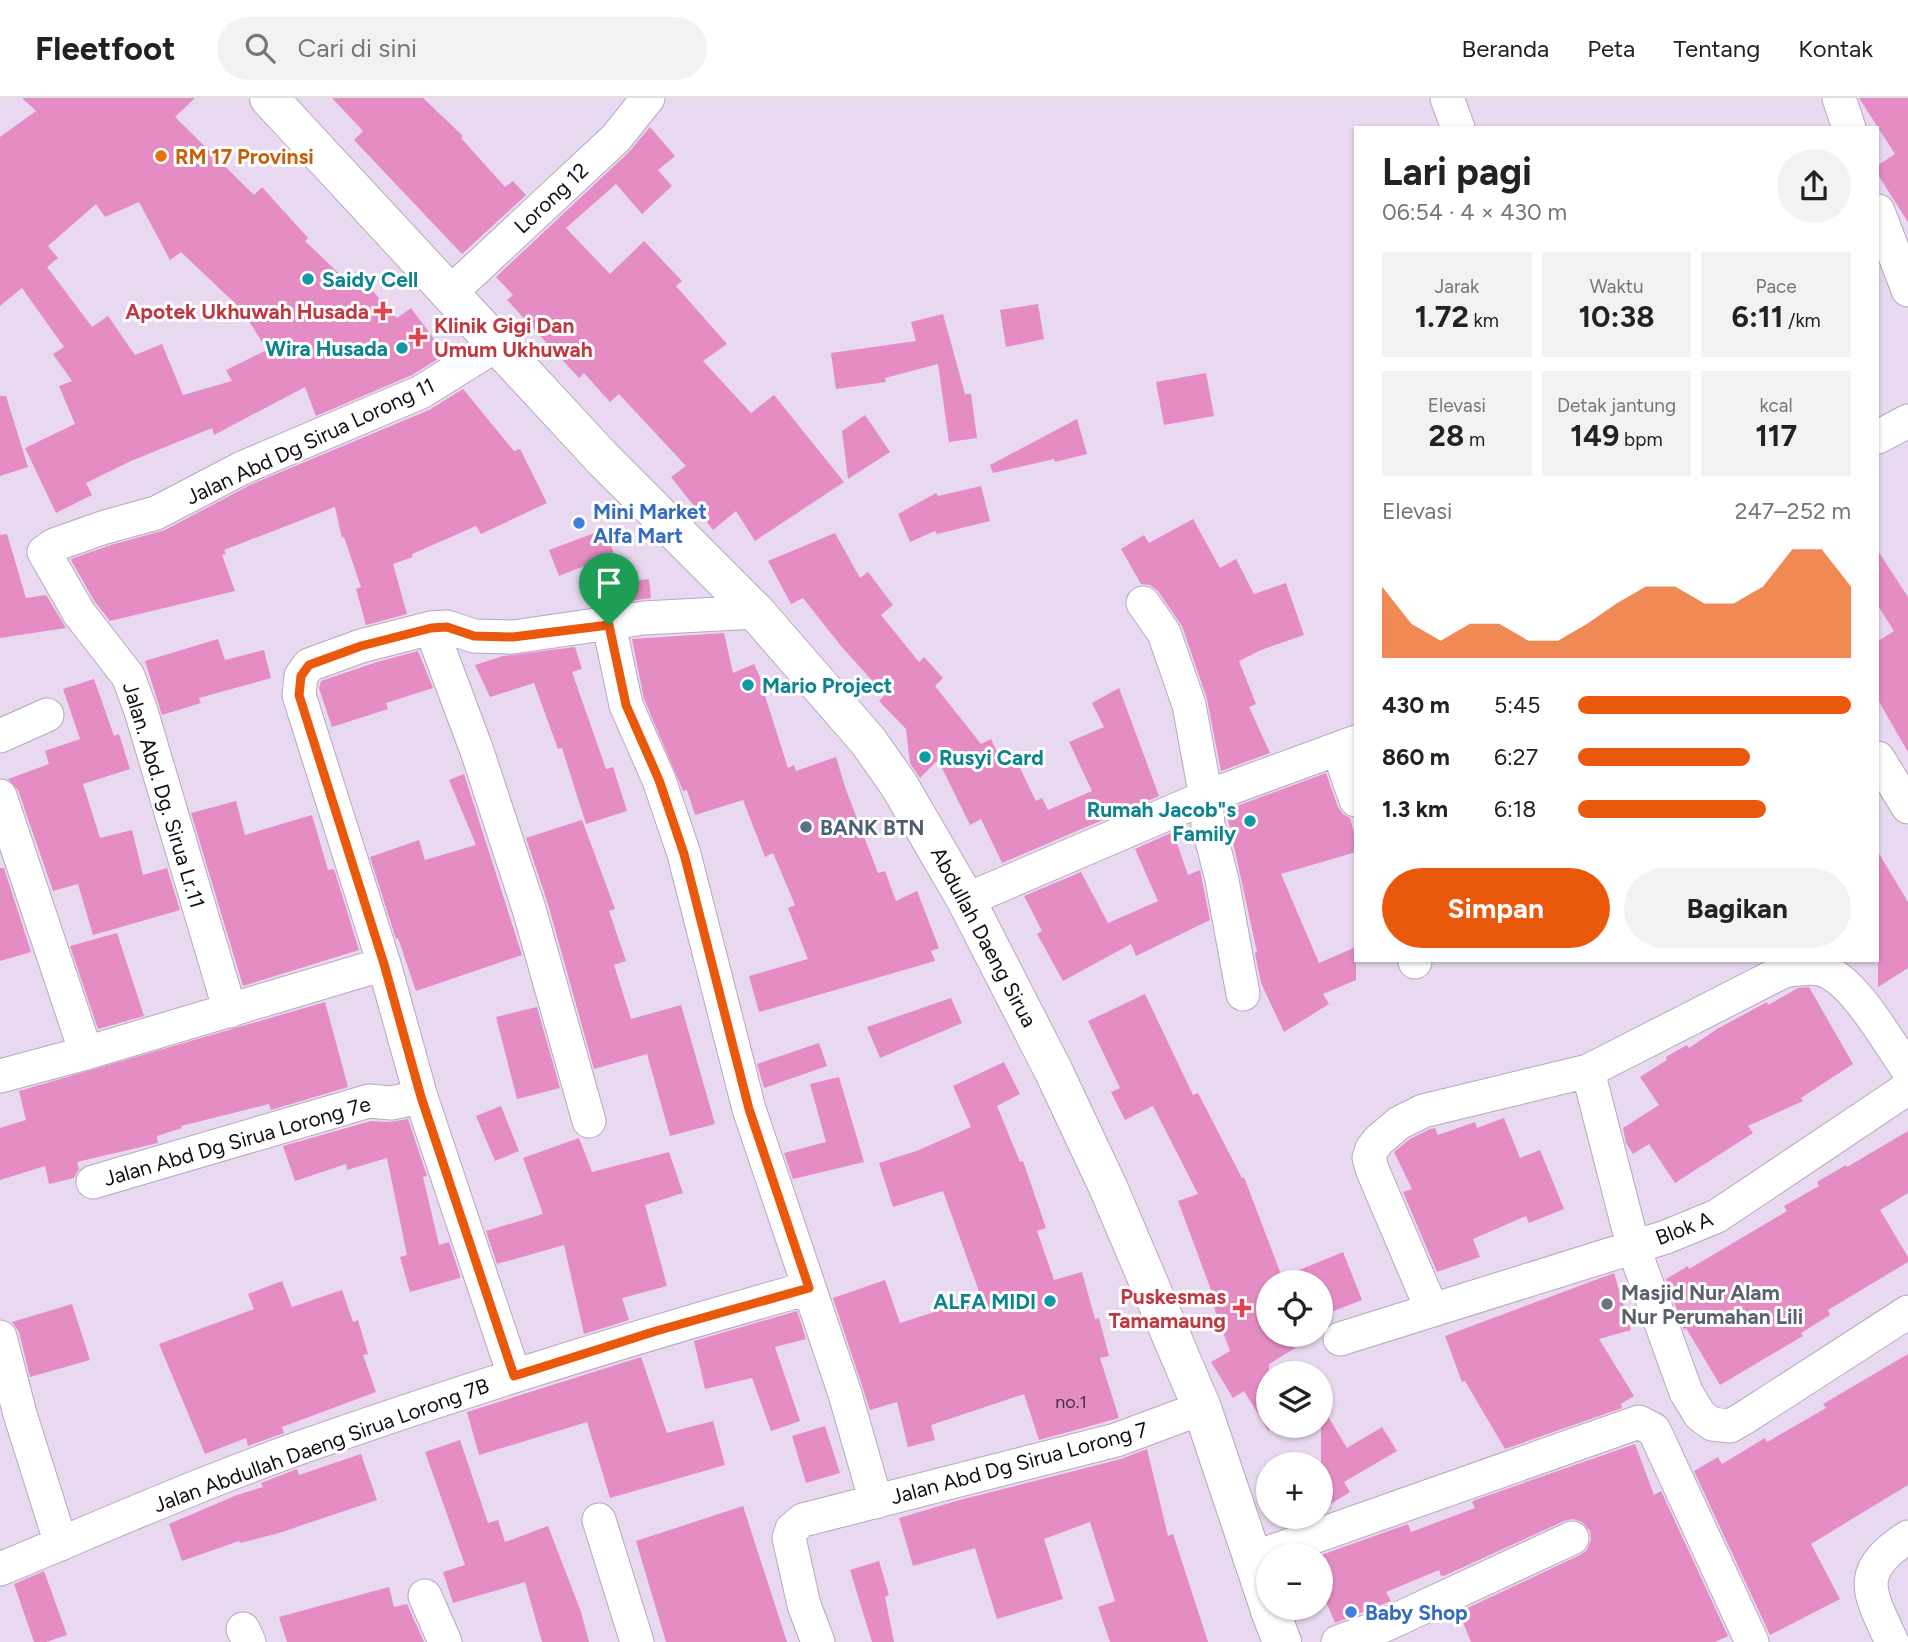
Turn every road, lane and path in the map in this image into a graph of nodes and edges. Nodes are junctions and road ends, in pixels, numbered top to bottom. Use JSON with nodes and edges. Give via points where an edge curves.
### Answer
{"nodes":[{"id":1,"x":269,"y":98,"type":"edge"},
{"id":2,"x":648,"y":98,"type":"edge"},
{"id":3,"x":1447,"y":98,"type":"edge"},
{"id":4,"x":1839,"y":98,"type":"edge"},
{"id":5,"x":1457,"y":126,"type":"edge"},
{"id":6,"x":1848,"y":126,"type":"edge"},
{"id":7,"x":1890,"y":220,"type":"edge"},
{"id":8,"x":1908,"y":289,"type":"edge"},
{"id":9,"x":450,"y":293,"type":"junction"},
{"id":10,"x":498,"y":344,"type":"junction"},
{"id":11,"x":1908,"y":421,"type":"edge"},
{"id":12,"x":1879,"y":436,"type":"edge"},
{"id":13,"x":156,"y":513,"type":"joint"},
{"id":14,"x":1143,"y":603,"type":"dead end"},
{"id":15,"x":756,"y":612,"type":"junction"},
{"id":16,"x":609,"y":625,"type":"junction"},
{"id":17,"x":431,"y":628,"type":"junction"},
{"id":18,"x":47,"y":715,"type":"dead end"},
{"id":19,"x":0,"y":736,"type":"edge"},
{"id":20,"x":1347,"y":745,"type":"edge"},
{"id":21,"x":1879,"y":760,"type":"edge"},
{"id":22,"x":1354,"y":788,"type":"edge"},
{"id":23,"x":0,"y":796,"type":"edge"},
{"id":24,"x":1206,"y":797,"type":"junction"},
{"id":25,"x":1908,"y":807,"type":"edge"},
{"id":26,"x":8,"y":848,"type":"edge"},
{"id":27,"x":965,"y":900,"type":"junction"},
{"id":28,"x":384,"y":964,"type":"junction"},
{"id":29,"x":1243,"y":994,"type":"dead end"},
{"id":30,"x":230,"y":1011,"type":"junction"},
{"id":31,"x":86,"y":1053,"type":"junction"},
{"id":32,"x":1588,"y":1072,"type":"junction"},
{"id":33,"x":0,"y":1076,"type":"edge"},
{"id":34,"x":1907,"y":1087,"type":"edge"},
{"id":35,"x":421,"y":1097,"type":"junction"},
{"id":36,"x":589,"y":1121,"type":"dead end"},
{"id":37,"x":93,"y":1182,"type":"dead end"},
{"id":38,"x":1633,"y":1246,"type":"junction"},
{"id":39,"x":809,"y":1288,"type":"junction"},
{"id":40,"x":1432,"y":1310,"type":"junction"},
{"id":41,"x":1908,"y":1312,"type":"edge"},
{"id":42,"x":0,"y":1337,"type":"edge"},
{"id":43,"x":1340,"y":1339,"type":"dead end"},
{"id":44,"x":514,"y":1376,"type":"junction"},
{"id":45,"x":1202,"y":1408,"type":"junction"},
{"id":46,"x":10,"y":1415,"type":"edge"},
{"id":47,"x":876,"y":1502,"type":"junction"},
{"id":48,"x":599,"y":1520,"type":"dead end"},
{"id":49,"x":1908,"y":1537,"type":"edge"},
{"id":50,"x":1572,"y":1538,"type":"dead end"},
{"id":51,"x":61,"y":1544,"type":"junction"},
{"id":52,"x":1251,"y":1559,"type":"junction"},
{"id":53,"x":0,"y":1569,"type":"edge"},
{"id":54,"x":1256,"y":1573,"type":"edge"},
{"id":55,"x":425,"y":1596,"type":"dead end"},
{"id":56,"x":1274,"y":1620,"type":"edge"},
{"id":57,"x":445,"y":1642,"type":"edge"},
{"id":58,"x":637,"y":1642,"type":"edge"},
{"id":59,"x":818,"y":1642,"type":"edge"},
{"id":60,"x":1282,"y":1642,"type":"edge"},
{"id":61,"x":1338,"y":1642,"type":"edge"},
{"id":62,"x":1752,"y":1642,"type":"edge"},
{"id":63,"x":1892,"y":1642,"type":"edge"}],
"edges":[{"from":1,"to":9,"type":"main road","name":"Abdullah Daeng Sirua"},
{"from":2,"to":9,"type":"street","name":"Lorong 12","via":[[616,138]]},
{"from":3,"to":5,"type":"street"},
{"from":4,"to":6,"type":"street"},
{"from":7,"to":8,"type":"street"},
{"from":9,"to":10,"type":"main road","name":"Abdullah Daeng Sirua"},
{"from":10,"to":13,"type":"street","name":"Jalan Abd Dg Sirua Lorong 11","via":[[421,392],[242,468]]},
{"from":10,"to":15,"type":"main road","name":"Abdullah Daeng Sirua","via":[[603,459]]},
{"from":11,"to":12,"type":"street"},
{"from":13,"to":30,"type":"street","name":"Jalan. Abd. Dg. Sirua Lr.11","via":[[105,527],[44,552],[79,613],[128,676]]},
{"from":14,"to":24,"type":"street","via":[[1164,633],[1189,705]]},
{"from":15,"to":16,"type":"street","via":[[644,618]]},
{"from":15,"to":27,"type":"main road","name":"Abdullah Daeng Sirua","via":[[868,741],[899,785]]},
{"from":16,"to":17,"type":"street","via":[[513,637]]},
{"from":16,"to":39,"type":"street","via":[[626,705],[659,780],[684,854],[749,1109]]},
{"from":17,"to":28,"type":"street","via":[[309,665],[301,676],[299,695]]},
{"from":17,"to":36,"type":"street","via":[[520,882]]},
{"from":18,"to":19,"type":"street"},
{"from":20,"to":22,"type":"street"},
{"from":20,"to":24,"type":"street"},
{"from":21,"to":25,"type":"street"},
{"from":23,"to":26,"type":"street"},
{"from":24,"to":27,"type":"street"},
{"from":24,"to":29,"type":"street"},
{"from":26,"to":31,"type":"street"},
{"from":27,"to":45,"type":"main road","name":"Abdullah Daeng Sirua","via":[[1108,1187]]},
{"from":28,"to":30,"type":"street"},
{"from":28,"to":35,"type":"street"},
{"from":30,"to":31,"type":"street"},
{"from":31,"to":33,"type":"street"},
{"from":32,"to":34,"type":"street","via":[[1784,971],[1809,968],[1824,971],[1849,988]]},
{"from":32,"to":38,"type":"street"},
{"from":32,"to":40,"type":"street","via":[[1423,1111],[1394,1128],[1372,1149],[1372,1169]]},
{"from":34,"to":38,"type":"street","name":"Blok A","via":[[1717,1216]]},
{"from":35,"to":37,"type":"street","name":"Jalan Abd Dg Sirua Lorong 7e","via":[[391,1103],[369,1101]]},
{"from":35,"to":44,"type":"street"},
{"from":38,"to":40,"type":"street","name":"Blok A"},
{"from":38,"to":41,"type":"street","via":[[1686,1392],[1700,1415],[1712,1424],[1730,1426]]},
{"from":39,"to":44,"type":"street","name":"Jalan Abdullah Daeng Sirua Lorong 7B"},
{"from":39,"to":47,"type":"street"},
{"from":40,"to":43,"type":"street","name":"Blok A"},
{"from":42,"to":46,"type":"street"},
{"from":44,"to":51,"type":"street","name":"Jalan Abdullah Daeng Sirua Lorong 7B","via":[[298,1449]]},
{"from":45,"to":47,"type":"street","name":"Jalan Abd Dg Sirua Lorong 7","via":[[1116,1440]]},
{"from":45,"to":52,"type":"main road","name":"Abdullah Daeng Sirua"},
{"from":46,"to":51,"type":"street"},
{"from":47,"to":59,"type":"street","name":"Jalan Abd Dg Sirua Lorong 7","via":[[803,1520],[792,1529],[789,1538],[804,1605]]},
{"from":48,"to":58,"type":"street"},
{"from":49,"to":63,"type":"street","via":[[1886,1551],[1870,1583]]},
{"from":50,"to":61,"type":"street","via":[[1385,1625]]},
{"from":51,"to":53,"type":"street","name":"Jalan Abdullah Daeng Sirua Lorong 7B"},
{"from":52,"to":54,"type":"main road","name":"Abdullah Daeng Sirua"},
{"from":52,"to":62,"type":"street","via":[[1639,1422],[1654,1430]]},
{"from":55,"to":57,"type":"street"},
{"from":56,"to":60,"type":"main road","name":"Abdullah Daeng Sirua"}]}
